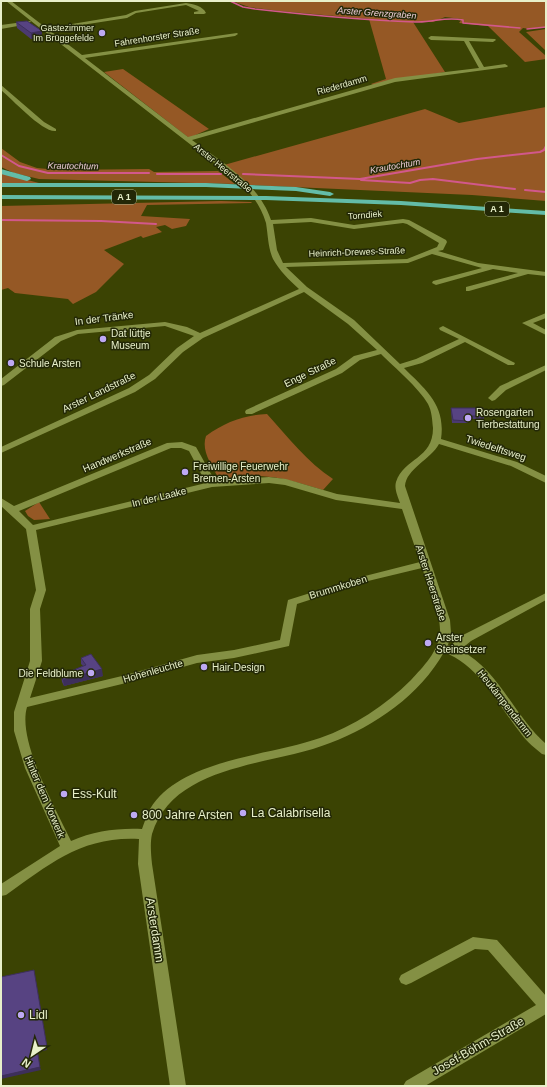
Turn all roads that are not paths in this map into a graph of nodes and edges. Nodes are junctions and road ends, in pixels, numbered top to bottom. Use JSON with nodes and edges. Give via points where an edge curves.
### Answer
{"nodes":[{"id":1,"x":8,"y":1,"type":"edge"},
{"id":2,"x":203,"y":12,"type":"dead end"},
{"id":3,"x":35,"y":21,"type":"junction"},
{"id":4,"x":1,"y":27,"type":"edge"},
{"id":5,"x":44,"y":29,"type":"junction"},
{"id":6,"x":235,"y":34,"type":"dead end"},
{"id":7,"x":432,"y":38,"type":"dead end"},
{"id":8,"x":466,"y":40,"type":"junction"},
{"id":9,"x":493,"y":40,"type":"dead end"},
{"id":10,"x":81,"y":57,"type":"junction"},
{"id":11,"x":505,"y":66,"type":"dead end"},
{"id":12,"x":482,"y":68,"type":"junction"},
{"id":13,"x":1,"y":87,"type":"edge"},
{"id":14,"x":54,"y":130,"type":"dead end"},
{"id":15,"x":188,"y":139,"type":"junction"},
{"id":16,"x":1,"y":171,"type":"edge"},
{"id":17,"x":72,"y":184,"type":"junction"},
{"id":18,"x":1,"y":185,"type":"edge"},
{"id":19,"x":1,"y":190,"type":"edge"},
{"id":20,"x":243,"y":192,"type":"junction"},
{"id":21,"x":261,"y":192,"type":"junction"},
{"id":22,"x":1,"y":197,"type":"edge"},
{"id":23,"x":1,"y":203,"type":"edge"},
{"id":24,"x":546,"y":206,"type":"edge"},
{"id":25,"x":546,"y":213,"type":"edge"},
{"id":26,"x":269,"y":222,"type":"junction"},
{"id":27,"x":433,"y":252,"type":"junction"},
{"id":28,"x":280,"y":264,"type":"junction"},
{"id":29,"x":494,"y":267,"type":"junction"},
{"id":30,"x":531,"y":272,"type":"junction"},
{"id":31,"x":546,"y":274,"type":"edge"},
{"id":32,"x":436,"y":284,"type":"dead end"},
{"id":33,"x":305,"y":288,"type":"junction"},
{"id":34,"x":469,"y":289,"type":"dead end"},
{"id":35,"x":546,"y":315,"type":"edge"},
{"id":36,"x":443,"y":328,"type":"dead end"},
{"id":37,"x":546,"y":333,"type":"edge"},
{"id":38,"x":200,"y":336,"type":"junction"},
{"id":39,"x":465,"y":339,"type":"junction"},
{"id":40,"x":381,"y":352,"type":"junction"},
{"id":41,"x":511,"y":363,"type":"dead end"},
{"id":42,"x":398,"y":367,"type":"junction"},
{"id":43,"x":546,"y":367,"type":"edge"},
{"id":44,"x":1,"y":383,"type":"edge"},
{"id":45,"x":492,"y":398,"type":"dead end"},
{"id":46,"x":249,"y":412,"type":"dead end"},
{"id":47,"x":437,"y":441,"type":"junction"},
{"id":48,"x":1,"y":450,"type":"edge"},
{"id":49,"x":546,"y":480,"type":"edge"},
{"id":50,"x":212,"y":484,"type":"junction"},
{"id":51,"x":1,"y":501,"type":"edge"},
{"id":52,"x":406,"y":506,"type":"junction"},
{"id":53,"x":13,"y":510,"type":"junction"},
{"id":54,"x":30,"y":528,"type":"junction"},
{"id":55,"x":426,"y":564,"type":"junction"},
{"id":56,"x":546,"y":596,"type":"edge"},
{"id":57,"x":285,"y":643,"type":"joint"},
{"id":58,"x":447,"y":648,"type":"junction"},
{"id":59,"x":23,"y":704,"type":"junction"},
{"id":60,"x":546,"y":751,"type":"edge"},
{"id":61,"x":181,"y":785,"type":"joint"},
{"id":62,"x":146,"y":834,"type":"junction"},
{"id":63,"x":67,"y":847,"type":"junction"},
{"id":64,"x":1,"y":891,"type":"edge"},
{"id":65,"x":406,"y":979,"type":"dead end"},
{"id":66,"x":546,"y":1006,"type":"edge"},
{"id":67,"x":178,"y":1086,"type":"edge"},
{"id":68,"x":410,"y":1086,"type":"edge"}],
"edges":[{"from":1,"to":3,"type":"street","name":"Arster Heerstraße"},
{"from":2,"to":5,"type":"street","via":[[186,4]]},
{"from":3,"to":4,"type":"street"},
{"from":3,"to":5,"type":"street","name":"Arster Heerstraße"},
{"from":5,"to":10,"type":"street","name":"Arster Heerstraße"},
{"from":6,"to":10,"type":"street","name":"Fahrenhorster Straße"},
{"from":7,"to":8,"type":"street"},
{"from":8,"to":9,"type":"street"},
{"from":8,"to":12,"type":"street"},
{"from":10,"to":15,"type":"street","name":"Arster Heerstraße"},
{"from":11,"to":12,"type":"street","name":"Riederdamm"},
{"from":12,"to":15,"type":"street","name":"Riederdamm","via":[[395,80]]},
{"from":13,"to":14,"type":"street","via":[[42,123]]},
{"from":15,"to":26,"type":"street","name":"Arster Heerstraße","via":[[246,184],[261,204]]},
{"from":16,"to":17,"type":"highway","via":[[31,180]]},
{"from":17,"to":18,"type":"highway"},
{"from":17,"to":20,"type":"highway"},
{"from":19,"to":20,"type":"highway","number":"A 1"},
{"from":20,"to":21,"type":"highway","number":"A 1"},
{"from":20,"to":21,"type":"highway"},
{"from":20,"to":22,"type":"highway","number":"A 1"},
{"from":20,"to":23,"type":"highway","via":[[180,202]]},
{"from":21,"to":24,"type":"highway","number":"A 1"},
{"from":21,"to":25,"type":"highway","number":"A 1"},
{"from":26,"to":27,"type":"street","name":"Torndiek","via":[[311,220],[354,227],[409,222],[443,242],[443,245]]},
{"from":26,"to":28,"type":"street","name":"Arster Heerstraße","via":[[275,253]]},
{"from":27,"to":28,"type":"street","name":"Heinrich-Drewes-Straße","via":[[402,262]]},
{"from":27,"to":29,"type":"street","via":[[477,265]]},
{"from":28,"to":33,"type":"street","name":"Arster Heerstraße"},
{"from":29,"to":30,"type":"street"},
{"from":29,"to":32,"type":"street"},
{"from":30,"to":31,"type":"street"},
{"from":30,"to":34,"type":"street"},
{"from":33,"to":38,"type":"street","name":"Arster Landstraße"},
{"from":33,"to":40,"type":"street","name":"Arster Heerstraße","via":[[353,324]]},
{"from":35,"to":37,"type":"street","via":[[523,322]]},
{"from":36,"to":39,"type":"street"},
{"from":38,"to":44,"type":"street","name":"In der Tränke","via":[[165,324],[77,332],[58,339]]},
{"from":38,"to":48,"type":"street","name":"Arster Landstraße","via":[[180,350],[152,377],[132,390]]},
{"from":39,"to":41,"type":"street"},
{"from":39,"to":42,"type":"street","via":[[419,361]]},
{"from":40,"to":42,"type":"street","name":"Arster Heerstraße"},
{"from":40,"to":46,"type":"street","name":"Enge Straße","via":[[357,358],[339,371]]},
{"from":42,"to":47,"type":"street","name":"Arster Heerstraße","via":[[435,407],[438,420]]},
{"from":43,"to":45,"type":"street","via":[[508,385]]},
{"from":47,"to":49,"type":"street","name":"Twiedelftsweg","via":[[514,464]]},
{"from":47,"to":52,"type":"street","name":"Arster Heerstraße","via":[[401,482]]},
{"from":50,"to":52,"type":"street","name":"In der Laake","via":[[269,480],[286,482],[336,498]]},
{"from":50,"to":53,"type":"street","name":"Handwerkstraße","via":[[193,449],[182,445],[170,445]]},
{"from":50,"to":54,"type":"street","name":"In der Laake"},
{"from":51,"to":53,"type":"street"},
{"from":52,"to":55,"type":"street","name":"Arster Heerstraße"},
{"from":53,"to":54,"type":"street"},
{"from":54,"to":59,"type":"street","name":"Hinter dem Vorwerk","via":[[41,590],[35,609],[36,661]]},
{"from":55,"to":57,"type":"street","name":"Brummkoben","via":[[365,579],[292,602]]},
{"from":55,"to":58,"type":"street","name":"Arster Heerstraße","via":[[445,620]]},
{"from":56,"to":58,"type":"street"},
{"from":57,"to":59,"type":"street","name":"Hohenleuchte","via":[[197,659]]},
{"from":58,"to":60,"type":"street","name":"Heukämpendamm","via":[[466,657],[486,676],[527,733]]},
{"from":58,"to":61,"type":"street","name":"Arster Heerstraße","via":[[409,689],[385,710],[354,728],[310,746],[212,771]]},
{"from":59,"to":63,"type":"street","name":"Hinter dem Vorwerk","via":[[20,712],[20,731],[31,768]]},
{"from":61,"to":62,"type":"street","name":"Arsterdamm","via":[[158,807]]},
{"from":62,"to":63,"type":"street","via":[[109,834]]},
{"from":62,"to":67,"type":"street","name":"Arsterdamm","via":[[145,864]]},
{"from":63,"to":64,"type":"street"},
{"from":65,"to":66,"type":"street","via":[[473,943],[492,944]]},
{"from":66,"to":68,"type":"street","name":"Josef-Böhm-Straße"}]}
